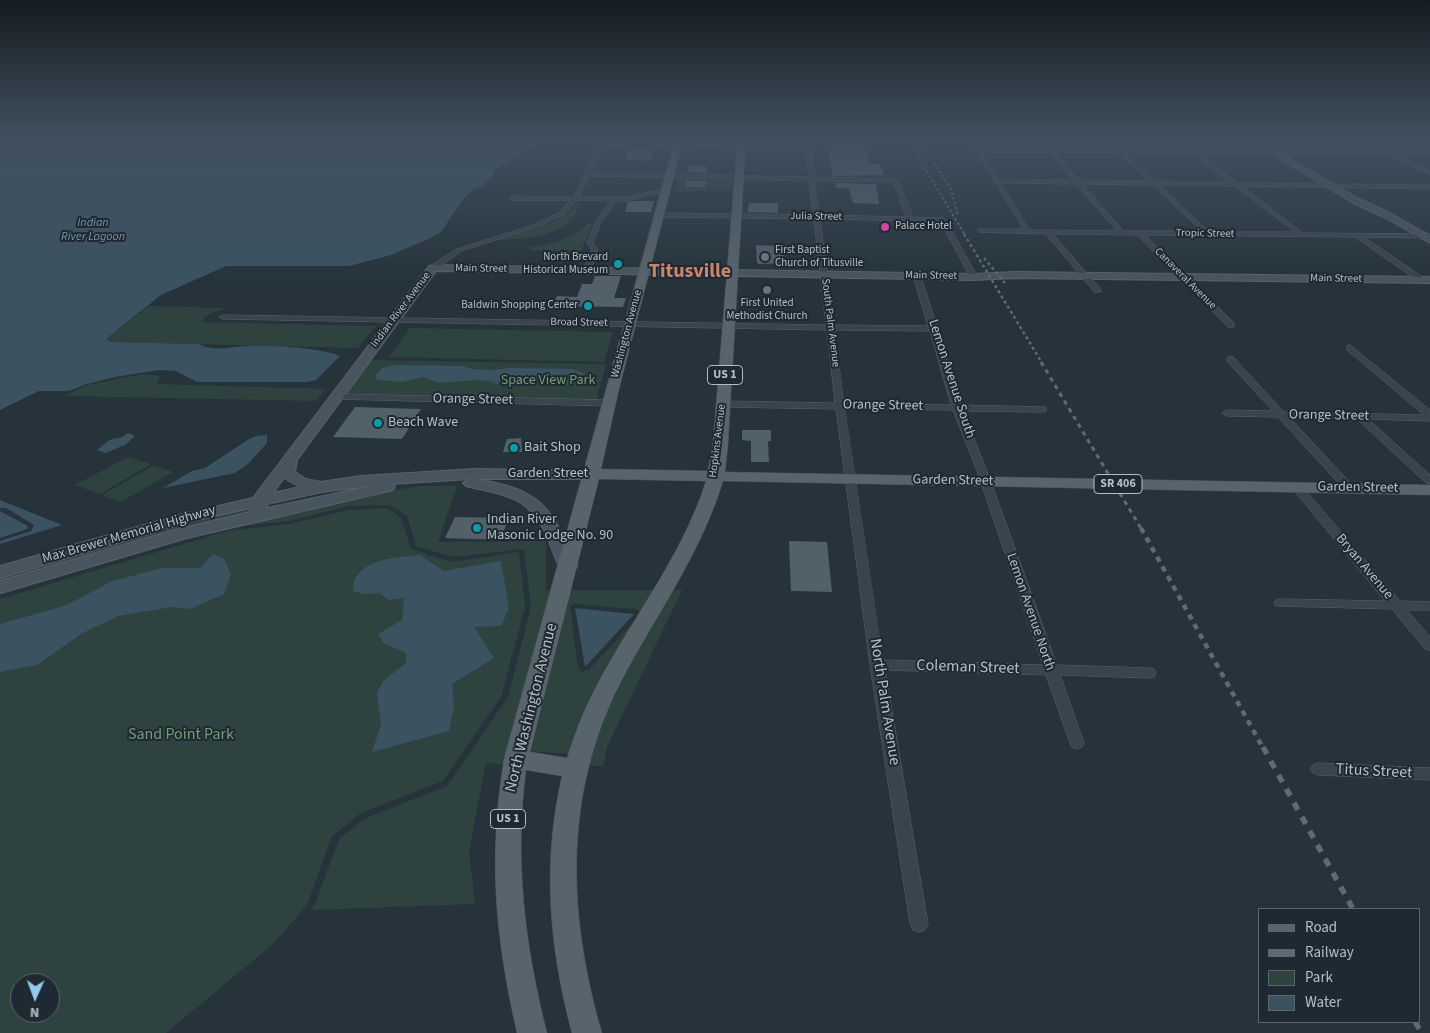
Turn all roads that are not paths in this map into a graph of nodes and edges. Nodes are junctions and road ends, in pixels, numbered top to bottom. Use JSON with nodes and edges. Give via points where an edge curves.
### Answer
{"nodes":[{"id":1,"x":582,"y":185,"type":"edge"},
{"id":2,"x":667,"y":185,"type":"edge"},
{"id":3,"x":739,"y":185,"type":"edge"},
{"id":4,"x":813,"y":185,"type":"edge"},
{"id":5,"x":898,"y":185,"type":"edge"},
{"id":6,"x":999,"y":185,"type":"edge"},
{"id":7,"x":1080,"y":185,"type":"edge"},
{"id":8,"x":1157,"y":185,"type":"edge"},
{"id":9,"x":1236,"y":185,"type":"edge"},
{"id":10,"x":1255,"y":185,"type":"edge"},
{"id":11,"x":1330,"y":186,"type":"junction"},
{"id":12,"x":1430,"y":187,"type":"edge"},
{"id":13,"x":666,"y":190,"type":"junction"},
{"id":14,"x":512,"y":198,"type":"dead end"},
{"id":15,"x":575,"y":199,"type":"junction"},
{"id":16,"x":614,"y":200,"type":"junction"},
{"id":17,"x":660,"y":215,"type":"junction"},
{"id":18,"x":737,"y":216,"type":"junction"},
{"id":19,"x":816,"y":217,"type":"junction"},
{"id":20,"x":910,"y":218,"type":"junction"},
{"id":21,"x":980,"y":232,"type":"dead end"},
{"id":22,"x":1028,"y":232,"type":"junction"},
{"id":23,"x":1048,"y":232,"type":"junction"},
{"id":24,"x":1123,"y":233,"type":"junction"},
{"id":25,"x":1139,"y":233,"type":"junction"},
{"id":26,"x":1209,"y":234,"type":"junction"},
{"id":27,"x":1302,"y":235,"type":"junction"},
{"id":28,"x":1358,"y":235,"type":"junction"},
{"id":29,"x":1428,"y":238,"type":"edge"},
{"id":30,"x":433,"y":268,"type":"junction"},
{"id":31,"x":587,"y":270,"type":"junction"},
{"id":32,"x":644,"y":272,"type":"junction"},
{"id":33,"x":733,"y":273,"type":"junction"},
{"id":34,"x":824,"y":274,"type":"junction"},
{"id":35,"x":917,"y":276,"type":"junction"},
{"id":36,"x":1086,"y":276,"type":"junction"},
{"id":37,"x":974,"y":277,"type":"junction"},
{"id":38,"x":1184,"y":277,"type":"junction"},
{"id":39,"x":1426,"y":280,"type":"edge"},
{"id":40,"x":1098,"y":291,"type":"dead end"},
{"id":41,"x":223,"y":317,"type":"dead end"},
{"id":42,"x":396,"y":320,"type":"junction"},
{"id":43,"x":630,"y":324,"type":"junction"},
{"id":44,"x":729,"y":325,"type":"junction"},
{"id":45,"x":1231,"y":325,"type":"dead end"},
{"id":46,"x":830,"y":327,"type":"junction"},
{"id":47,"x":935,"y":329,"type":"junction"},
{"id":48,"x":1350,"y":348,"type":"dead end"},
{"id":49,"x":1230,"y":359,"type":"dead end"},
{"id":50,"x":337,"y":397,"type":"junction"},
{"id":51,"x":609,"y":404,"type":"junction"},
{"id":52,"x":723,"y":404,"type":"junction"},
{"id":53,"x":840,"y":406,"type":"junction"},
{"id":54,"x":957,"y":408,"type":"junction"},
{"id":55,"x":1043,"y":409,"type":"dead end"},
{"id":56,"x":1227,"y":414,"type":"dead end"},
{"id":57,"x":1280,"y":414,"type":"junction"},
{"id":58,"x":1359,"y":416,"type":"junction"},
{"id":59,"x":1430,"y":416,"type":"edge"},
{"id":60,"x":290,"y":460,"type":"junction"},
{"id":61,"x":475,"y":474,"type":"junction"},
{"id":62,"x":592,"y":474,"type":"junction"},
{"id":63,"x":716,"y":477,"type":"junction"},
{"id":64,"x":851,"y":479,"type":"junction"},
{"id":65,"x":1430,"y":481,"type":"edge"},
{"id":66,"x":986,"y":482,"type":"junction"},
{"id":67,"x":421,"y":483,"type":"junction"},
{"id":68,"x":322,"y":487,"type":"junction"},
{"id":69,"x":1297,"y":487,"type":"junction"},
{"id":70,"x":1349,"y":488,"type":"junction"},
{"id":71,"x":1430,"y":490,"type":"edge"},
{"id":72,"x":258,"y":508,"type":"junction"},
{"id":73,"x":568,"y":568,"type":"junction"},
{"id":74,"x":0,"y":572,"type":"edge"},
{"id":75,"x":0,"y":587,"type":"edge"},
{"id":76,"x":1280,"y":603,"type":"dead end"},
{"id":77,"x":1396,"y":605,"type":"junction"},
{"id":78,"x":1430,"y":606,"type":"edge"},
{"id":79,"x":1430,"y":646,"type":"edge"},
{"id":80,"x":877,"y":665,"type":"junction"},
{"id":81,"x":1050,"y":670,"type":"junction"},
{"id":82,"x":1149,"y":673,"type":"dead end"},
{"id":83,"x":1077,"y":743,"type":"dead end"},
{"id":84,"x":516,"y":759,"type":"junction"},
{"id":85,"x":575,"y":769,"type":"junction"},
{"id":86,"x":1318,"y":769,"type":"dead end"},
{"id":87,"x":1430,"y":774,"type":"edge"},
{"id":88,"x":919,"y":924,"type":"dead end"},
{"id":89,"x":532,"y":1033,"type":"edge"},
{"id":90,"x":587,"y":1033,"type":"edge"}],
"edges":[{"from":1,"to":15,"type":"street","name":"Indian River Avenue"},
{"from":2,"to":13,"type":"main road","name":"Washington Avenue","number":"US 1"},
{"from":3,"to":18,"type":"main road","name":"Hopkins Avenue","number":"US 1"},
{"from":4,"to":19,"type":"street","name":"South Palm Avenue"},
{"from":5,"to":20,"type":"street"},
{"from":6,"to":22,"type":"street"},
{"from":7,"to":24,"type":"street"},
{"from":8,"to":26,"type":"street"},
{"from":9,"to":27,"type":"street"},
{"from":10,"to":11,"type":"street"},
{"from":11,"to":12,"type":"street"},
{"from":11,"to":29,"type":"street"},
{"from":13,"to":16,"type":"street"},
{"from":13,"to":17,"type":"main road","name":"Washington Avenue","number":"US 1"},
{"from":14,"to":15,"type":"street"},
{"from":15,"to":16,"type":"street"},
{"from":15,"to":30,"type":"street","name":"Indian River Avenue","via":[[561,214],[549,220],[459,250]]},
{"from":16,"to":31,"type":"street","via":[[611,209],[597,224],[590,243],[595,250]]},
{"from":17,"to":18,"type":"street","name":"Julia Street"},
{"from":17,"to":32,"type":"main road","name":"Washington Avenue","number":"US 1"},
{"from":18,"to":19,"type":"street","name":"Julia Street"},
{"from":18,"to":33,"type":"main road","name":"Hopkins Avenue","number":"US 1"},
{"from":19,"to":20,"type":"street","name":"Julia Street"},
{"from":19,"to":34,"type":"street","name":"South Palm Avenue"},
{"from":20,"to":37,"type":"street","name":"Julia Street","via":[[942,219]]},
{"from":21,"to":22,"type":"street","name":"Tropic Street"},
{"from":22,"to":23,"type":"street","name":"Tropic Street"},
{"from":23,"to":24,"type":"street","name":"Tropic Street"},
{"from":23,"to":36,"type":"street"},
{"from":24,"to":25,"type":"street","name":"Tropic Street"},
{"from":25,"to":26,"type":"street","name":"Tropic Street"},
{"from":25,"to":38,"type":"street","name":"Canaveral Avenue"},
{"from":26,"to":27,"type":"street","name":"Tropic Street"},
{"from":27,"to":28,"type":"street","name":"Tropic Street"},
{"from":28,"to":29,"type":"street","name":"Tropic Street"},
{"from":28,"to":39,"type":"street"},
{"from":30,"to":31,"type":"street","name":"Main Street"},
{"from":30,"to":42,"type":"street","name":"Indian River Avenue"},
{"from":31,"to":32,"type":"street","name":"Main Street"},
{"from":32,"to":33,"type":"street","name":"Main Street"},
{"from":32,"to":43,"type":"main road","name":"Washington Avenue","number":"US 1"},
{"from":33,"to":34,"type":"street","name":"Main Street"},
{"from":33,"to":44,"type":"main road","name":"Hopkins Avenue","number":"US 1"},
{"from":34,"to":35,"type":"street","name":"Main Street"},
{"from":34,"to":46,"type":"street","name":"South Palm Avenue"},
{"from":35,"to":37,"type":"street","name":"Main Street"},
{"from":35,"to":47,"type":"street","name":"Lemon Avenue South"},
{"from":36,"to":37,"type":"street","name":"Main Street"},
{"from":36,"to":38,"type":"street","name":"Main Street"},
{"from":36,"to":40,"type":"street"},
{"from":38,"to":39,"type":"street","name":"Main Street"},
{"from":38,"to":45,"type":"street","name":"Canaveral Avenue"},
{"from":41,"to":42,"type":"street","name":"Broad Street"},
{"from":42,"to":43,"type":"street","name":"Broad Street"},
{"from":42,"to":50,"type":"street","name":"Indian River Avenue"},
{"from":43,"to":44,"type":"street","name":"Broad Street"},
{"from":43,"to":51,"type":"main road","name":"Washington Avenue","number":"US 1"},
{"from":44,"to":46,"type":"street","name":"Broad Street"},
{"from":44,"to":52,"type":"main road","name":"Hopkins Avenue","number":"US 1"},
{"from":46,"to":47,"type":"street","name":"Broad Street"},
{"from":46,"to":53,"type":"street","name":"South Palm Avenue"},
{"from":47,"to":54,"type":"street","name":"Lemon Avenue South"},
{"from":48,"to":59,"type":"street"},
{"from":49,"to":57,"type":"street"},
{"from":50,"to":51,"type":"street","name":"Orange Street"},
{"from":50,"to":60,"type":"street","name":"Indian River Avenue"},
{"from":51,"to":62,"type":"main road","name":"Washington Avenue","number":"US 1"},
{"from":52,"to":53,"type":"street","name":"Orange Street"},
{"from":52,"to":63,"type":"main road","name":"Hopkins Avenue","number":"US 1"},
{"from":53,"to":54,"type":"street","name":"Orange Street"},
{"from":53,"to":64,"type":"street","name":"South Palm Avenue"},
{"from":54,"to":55,"type":"street","name":"Orange Street"},
{"from":54,"to":66,"type":"street","name":"Lemon Avenue South"},
{"from":56,"to":57,"type":"street","name":"Orange Street"},
{"from":57,"to":58,"type":"street","name":"Orange Street"},
{"from":57,"to":70,"type":"street"},
{"from":58,"to":59,"type":"street","name":"Orange Street"},
{"from":58,"to":65,"type":"street"},
{"from":60,"to":68,"type":"street","via":[[286,473],[301,483]]},
{"from":60,"to":72,"type":"street","name":"Indian River Avenue"},
{"from":61,"to":62,"type":"street","name":"Garden Street"},
{"from":61,"to":67,"type":"street","name":"Garden Street"},
{"from":61,"to":68,"type":"street","name":"Garden Street","via":[[361,480]]},
{"from":62,"to":63,"type":"main road","name":"Garden Street","number":"SR 406"},
{"from":62,"to":73,"type":"main road","name":"North Washington Avenue","number":"US 1"},
{"from":63,"to":64,"type":"main road","name":"Garden Street","number":"SR 406"},
{"from":63,"to":85,"type":"main road","name":"Hopkins Avenue","number":"US 1","via":[[696,534],[608,684],[587,729]]},
{"from":64,"to":66,"type":"main road","name":"Garden Street","number":"SR 406"},
{"from":64,"to":80,"type":"street","name":"North Palm Avenue"},
{"from":66,"to":69,"type":"main road","name":"Garden Street","number":"SR 406"},
{"from":66,"to":81,"type":"street","name":"Lemon Avenue North"},
{"from":67,"to":72,"type":"street","name":"Garden Street"},
{"from":67,"to":73,"type":"main road","via":[[465,482],[495,486],[528,498],[547,520]]},
{"from":68,"to":72,"type":"street","name":"Garden Street"},
{"from":69,"to":70,"type":"main road","name":"Garden Street","number":"SR 406"},
{"from":69,"to":77,"type":"street","name":"Bryan Avenue"},
{"from":70,"to":71,"type":"main road","name":"Garden Street","number":"SR 406"},
{"from":72,"to":74,"type":"street","name":"Max Brewer Memorial Highway","via":[[185,518]]},
{"from":72,"to":75,"type":"street","name":"Max Brewer Memorial Highway"},
{"from":73,"to":84,"type":"main road","name":"North Washington Avenue","number":"US 1"},
{"from":76,"to":77,"type":"street"},
{"from":77,"to":78,"type":"street"},
{"from":77,"to":79,"type":"street","name":"Bryan Avenue"},
{"from":80,"to":81,"type":"street","name":"Coleman Street"},
{"from":80,"to":88,"type":"street","name":"North Palm Avenue"},
{"from":81,"to":82,"type":"street","name":"Coleman Street"},
{"from":81,"to":83,"type":"street","name":"Lemon Avenue North"},
{"from":84,"to":85,"type":"main road"},
{"from":84,"to":89,"type":"main road","name":"North Washington Avenue","number":"US 1","via":[[507,828],[508,906]]},
{"from":85,"to":90,"type":"main road","number":"US 1","via":[[565,826],[563,895],[572,974]]},
{"from":86,"to":87,"type":"street","name":"Titus Street"}]}
